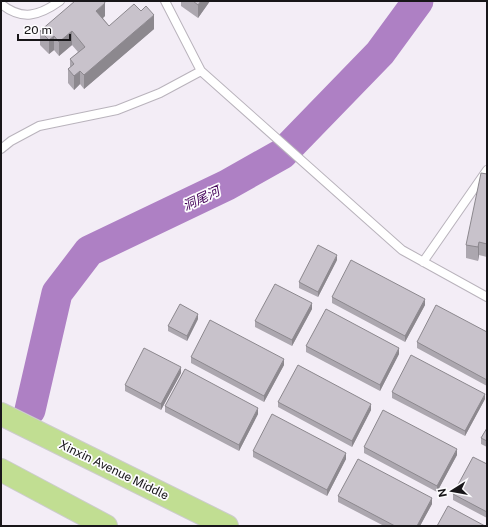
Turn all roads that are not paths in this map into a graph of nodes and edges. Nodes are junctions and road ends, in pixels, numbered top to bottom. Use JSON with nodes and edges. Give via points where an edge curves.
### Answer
{"nodes":[{"id":1,"x":60,"y":1,"type":"edge"},
{"id":2,"x":165,"y":1,"type":"edge"},
{"id":3,"x":1,"y":4,"type":"edge"},
{"id":4,"x":201,"y":71,"type":"junction"},
{"id":5,"x":1,"y":149,"type":"edge"},
{"id":6,"x":487,"y":170,"type":"edge"},
{"id":7,"x":423,"y":262,"type":"junction"},
{"id":8,"x":487,"y":297,"type":"edge"},
{"id":9,"x":1,"y":414,"type":"edge"},
{"id":10,"x":1,"y":470,"type":"edge"},
{"id":11,"x":106,"y":526,"type":"edge"},
{"id":12,"x":227,"y":526,"type":"edge"}],
"edges":[{"from":1,"to":3,"type":"lane","via":[[39,13],[24,15],[10,11]]},
{"from":2,"to":4,"type":"lane"},
{"from":4,"to":5,"type":"lane","via":[[160,93],[116,110],[39,126]]},
{"from":4,"to":7,"type":"lane","via":[[402,250]]},
{"from":6,"to":7,"type":"lane"},
{"from":7,"to":8,"type":"lane"},
{"from":9,"to":12,"type":"main road","name":"Xinxin Avenue Middle"},
{"from":10,"to":11,"type":"main road"}]}
